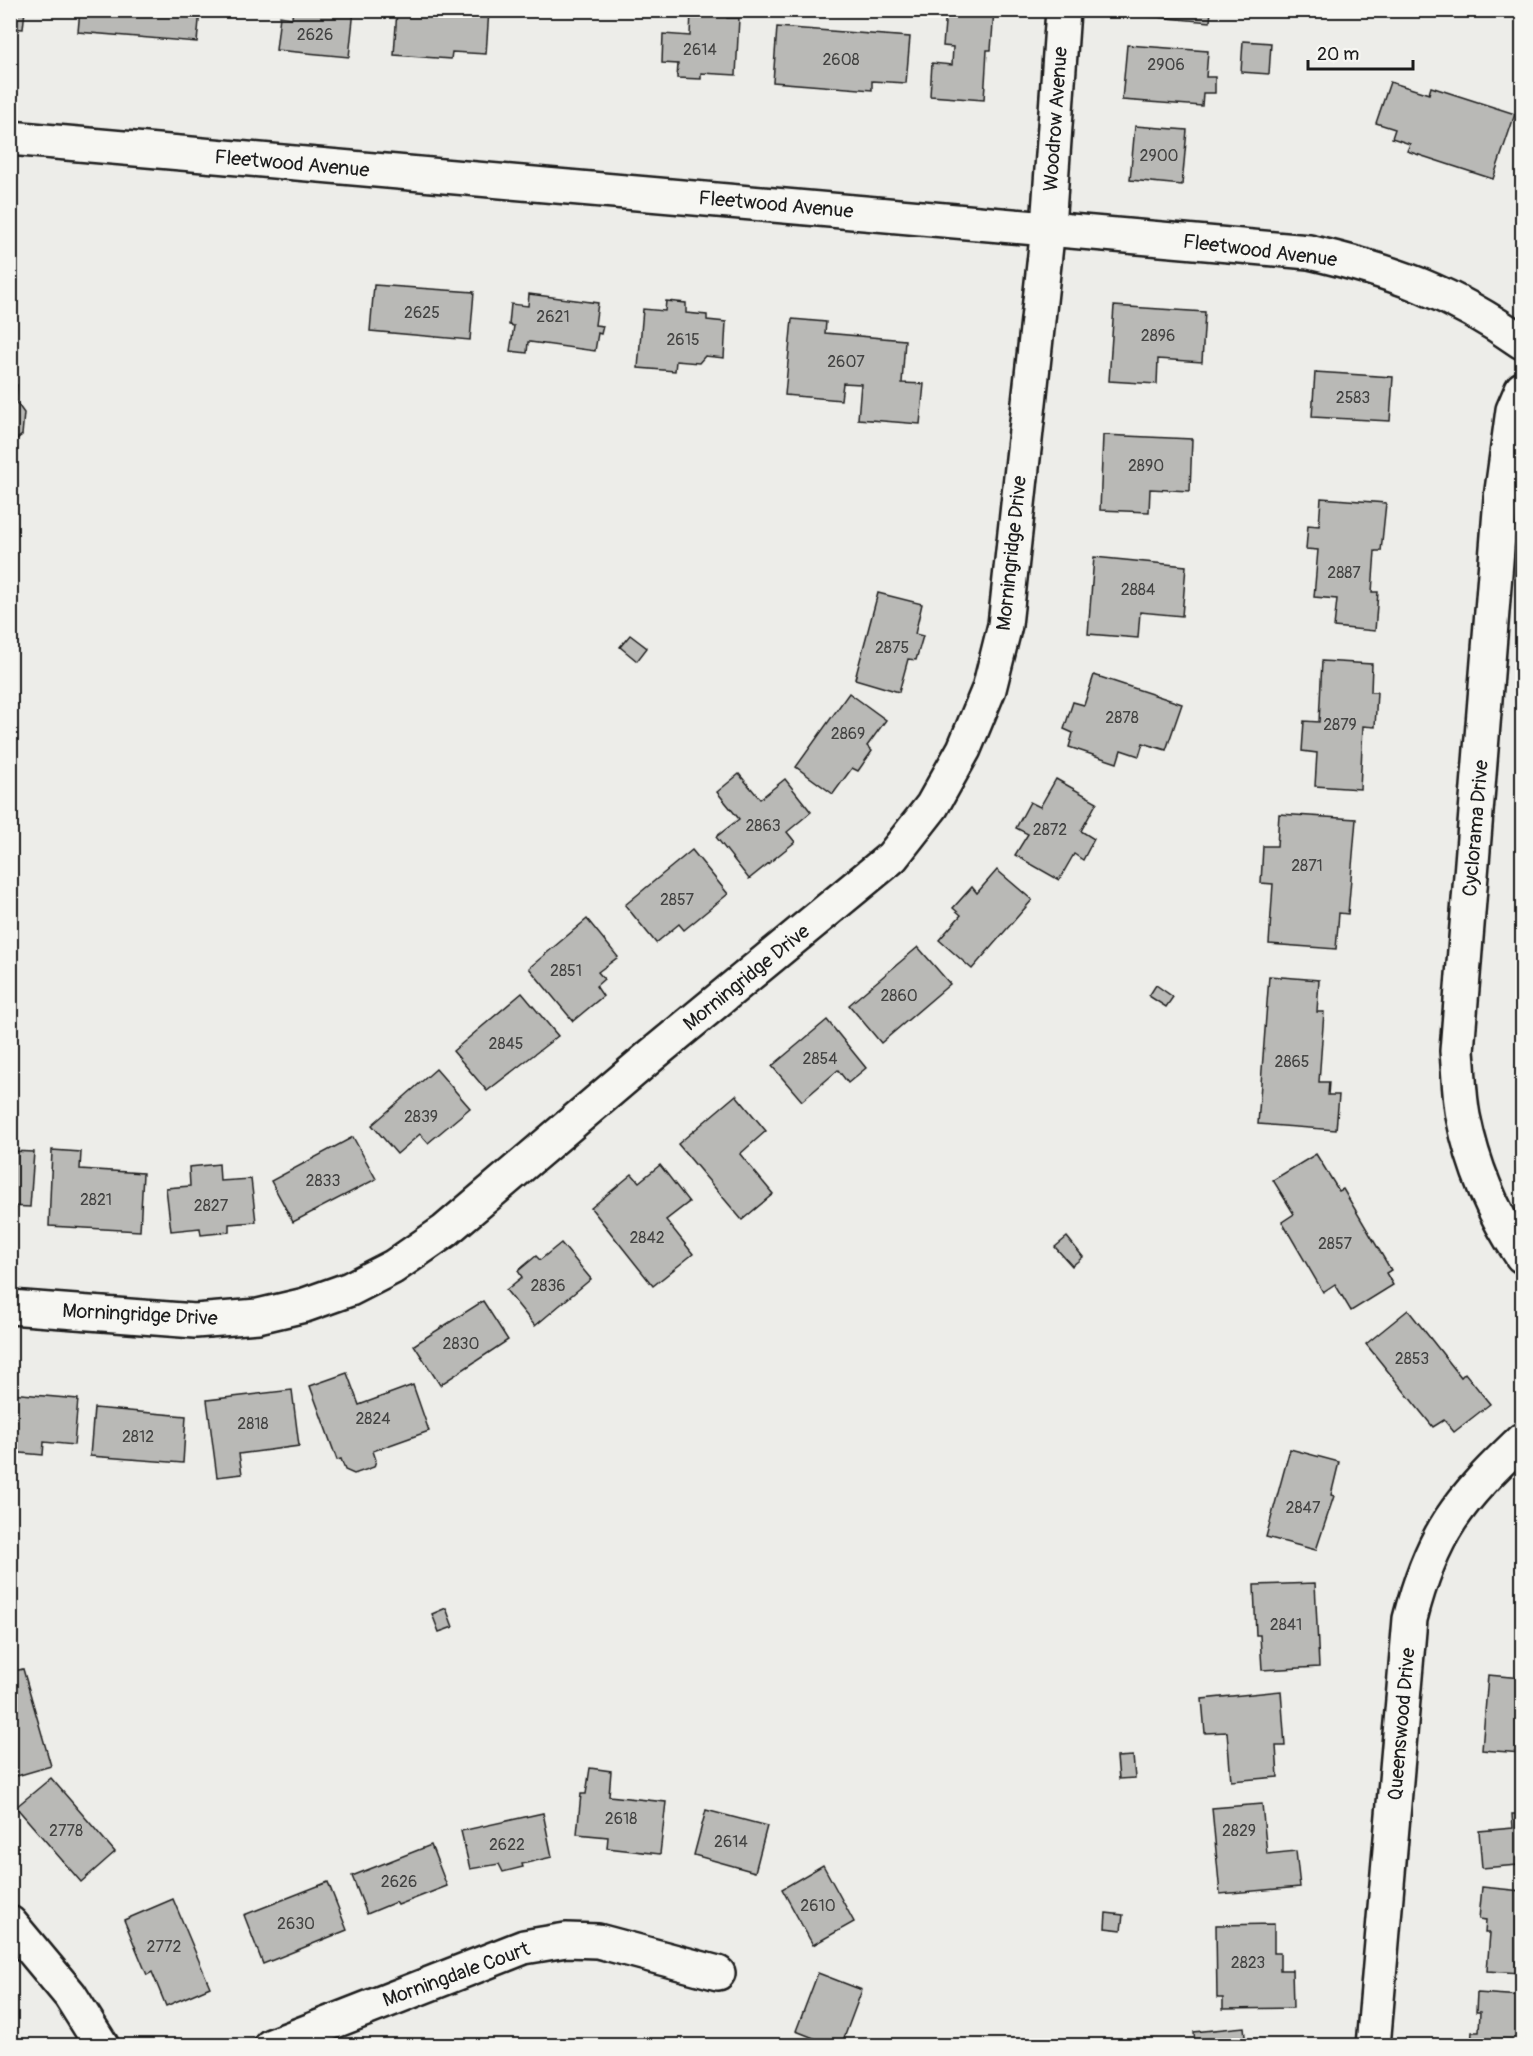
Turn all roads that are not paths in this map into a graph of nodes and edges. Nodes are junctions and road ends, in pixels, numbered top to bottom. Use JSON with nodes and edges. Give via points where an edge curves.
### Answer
{"nodes":[{"id":1,"x":1063,"y":10,"type":"edge"},
{"id":2,"x":10,"y":138,"type":"edge"},
{"id":3,"x":1048,"y":227,"type":"junction"},
{"id":4,"x":1522,"y":342,"type":"edge"},
{"id":5,"x":1522,"y":389,"type":"edge"},
{"id":6,"x":1522,"y":1256,"type":"edge"},
{"id":7,"x":10,"y":1307,"type":"edge"},
{"id":8,"x":1522,"y":1440,"type":"edge"},
{"id":9,"x":10,"y":1923,"type":"edge"},
{"id":10,"x":718,"y":1973,"type":"dead end"},
{"id":11,"x":102,"y":2046,"type":"edge"},
{"id":12,"x":270,"y":2046,"type":"edge"},
{"id":13,"x":1373,"y":2046,"type":"edge"}],
"edges":[{"from":1,"to":3,"type":"street","name":"Woodrow Avenue"},
{"from":2,"to":3,"type":"street","name":"Fleetwood Avenue"},
{"from":3,"to":4,"type":"street","name":"Fleetwood Avenue","via":[[1309,252],[1372,266],[1433,288],[1490,319]]},
{"from":3,"to":7,"type":"street","name":"Morningridge Drive","via":[[1005,625],[989,689],[964,749],[932,806],[892,857],[445,1231],[393,1268],[305,1305],[258,1316],[195,1321]]},
{"from":5,"to":6,"type":"street","name":"Cyclorama Drive","via":[[1513,410],[1502,498],[1457,1051],[1462,1115],[1480,1177]]},
{"from":8,"to":13,"type":"street","name":"Queenswood Drive","via":[[1474,1486],[1447,1522],[1421,1575],[1410,1619]]},
{"from":9,"to":11,"type":"street","via":[[70,1995]]},
{"from":10,"to":12,"type":"street","name":"Morningdale Court","via":[[598,1941],[524,1947]]}]}
